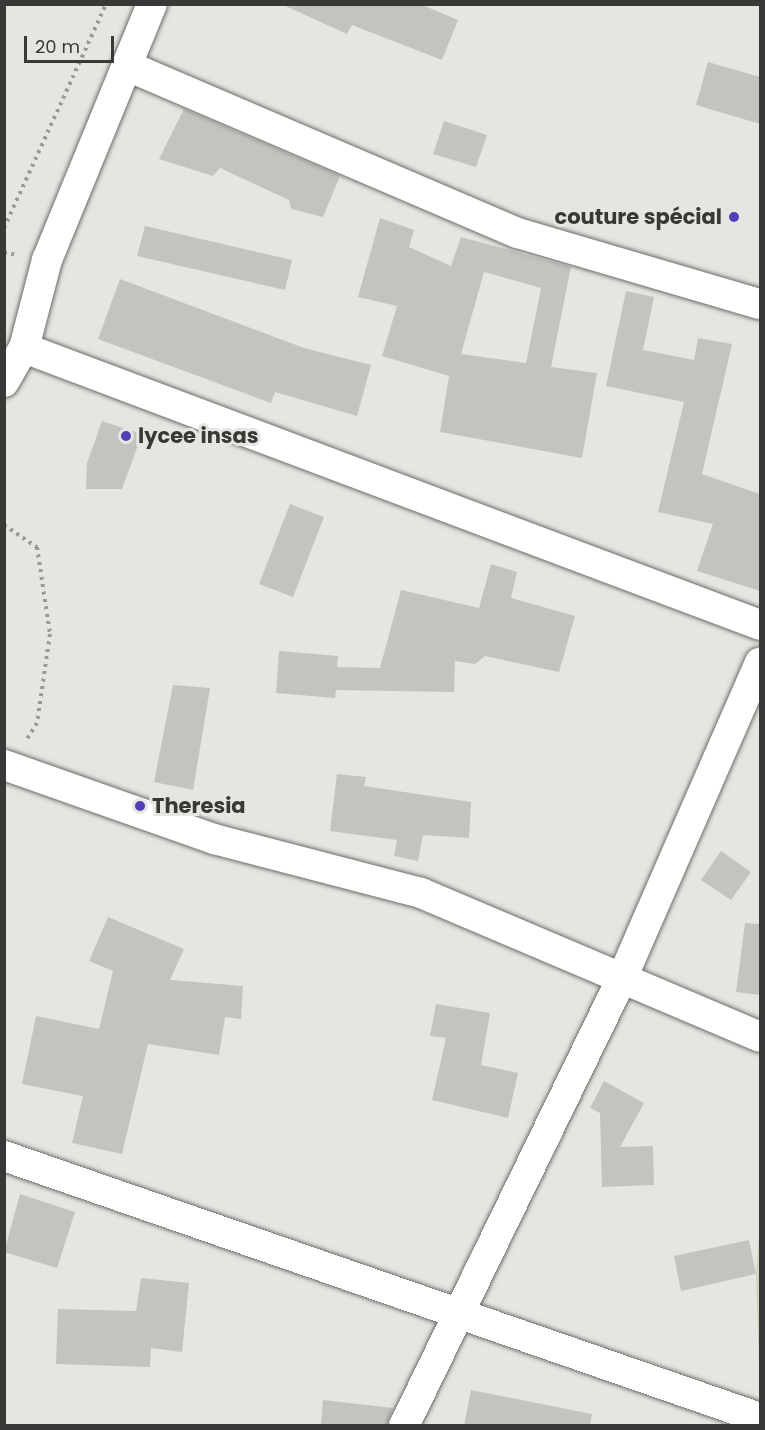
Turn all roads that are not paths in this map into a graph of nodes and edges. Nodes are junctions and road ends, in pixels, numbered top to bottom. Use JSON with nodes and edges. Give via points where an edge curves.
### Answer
{"nodes":[{"id":1,"x":152,"y":4,"type":"edge"},
{"id":2,"x":130,"y":67,"type":"junction"},
{"id":3,"x":760,"y":304,"type":"edge"},
{"id":4,"x":24,"y":348,"type":"junction"},
{"id":5,"x":4,"y":382,"type":"edge"},
{"id":6,"x":760,"y":625,"type":"edge"},
{"id":7,"x":760,"y":663,"type":"edge"},
{"id":8,"x":11,"y":759,"type":"edge"},
{"id":9,"x":623,"y":976,"type":"junction"},
{"id":10,"x":760,"y":1036,"type":"edge"},
{"id":11,"x":4,"y":1156,"type":"edge"},
{"id":12,"x":458,"y":1310,"type":"junction"},
{"id":13,"x":760,"y":1418,"type":"edge"},
{"id":14,"x":404,"y":1425,"type":"edge"}],
"edges":[{"from":1,"to":2,"type":"street"},
{"from":2,"to":3,"type":"street","via":[[518,233]]},
{"from":2,"to":4,"type":"street","via":[[47,260]]},
{"from":4,"to":5,"type":"street"},
{"from":4,"to":6,"type":"street"},
{"from":7,"to":9,"type":"street"},
{"from":8,"to":9,"type":"street","via":[[214,838],[421,893]]},
{"from":9,"to":10,"type":"street"},
{"from":9,"to":12,"type":"street"},
{"from":11,"to":12,"type":"street"},
{"from":12,"to":13,"type":"street"},
{"from":12,"to":14,"type":"street"}]}
